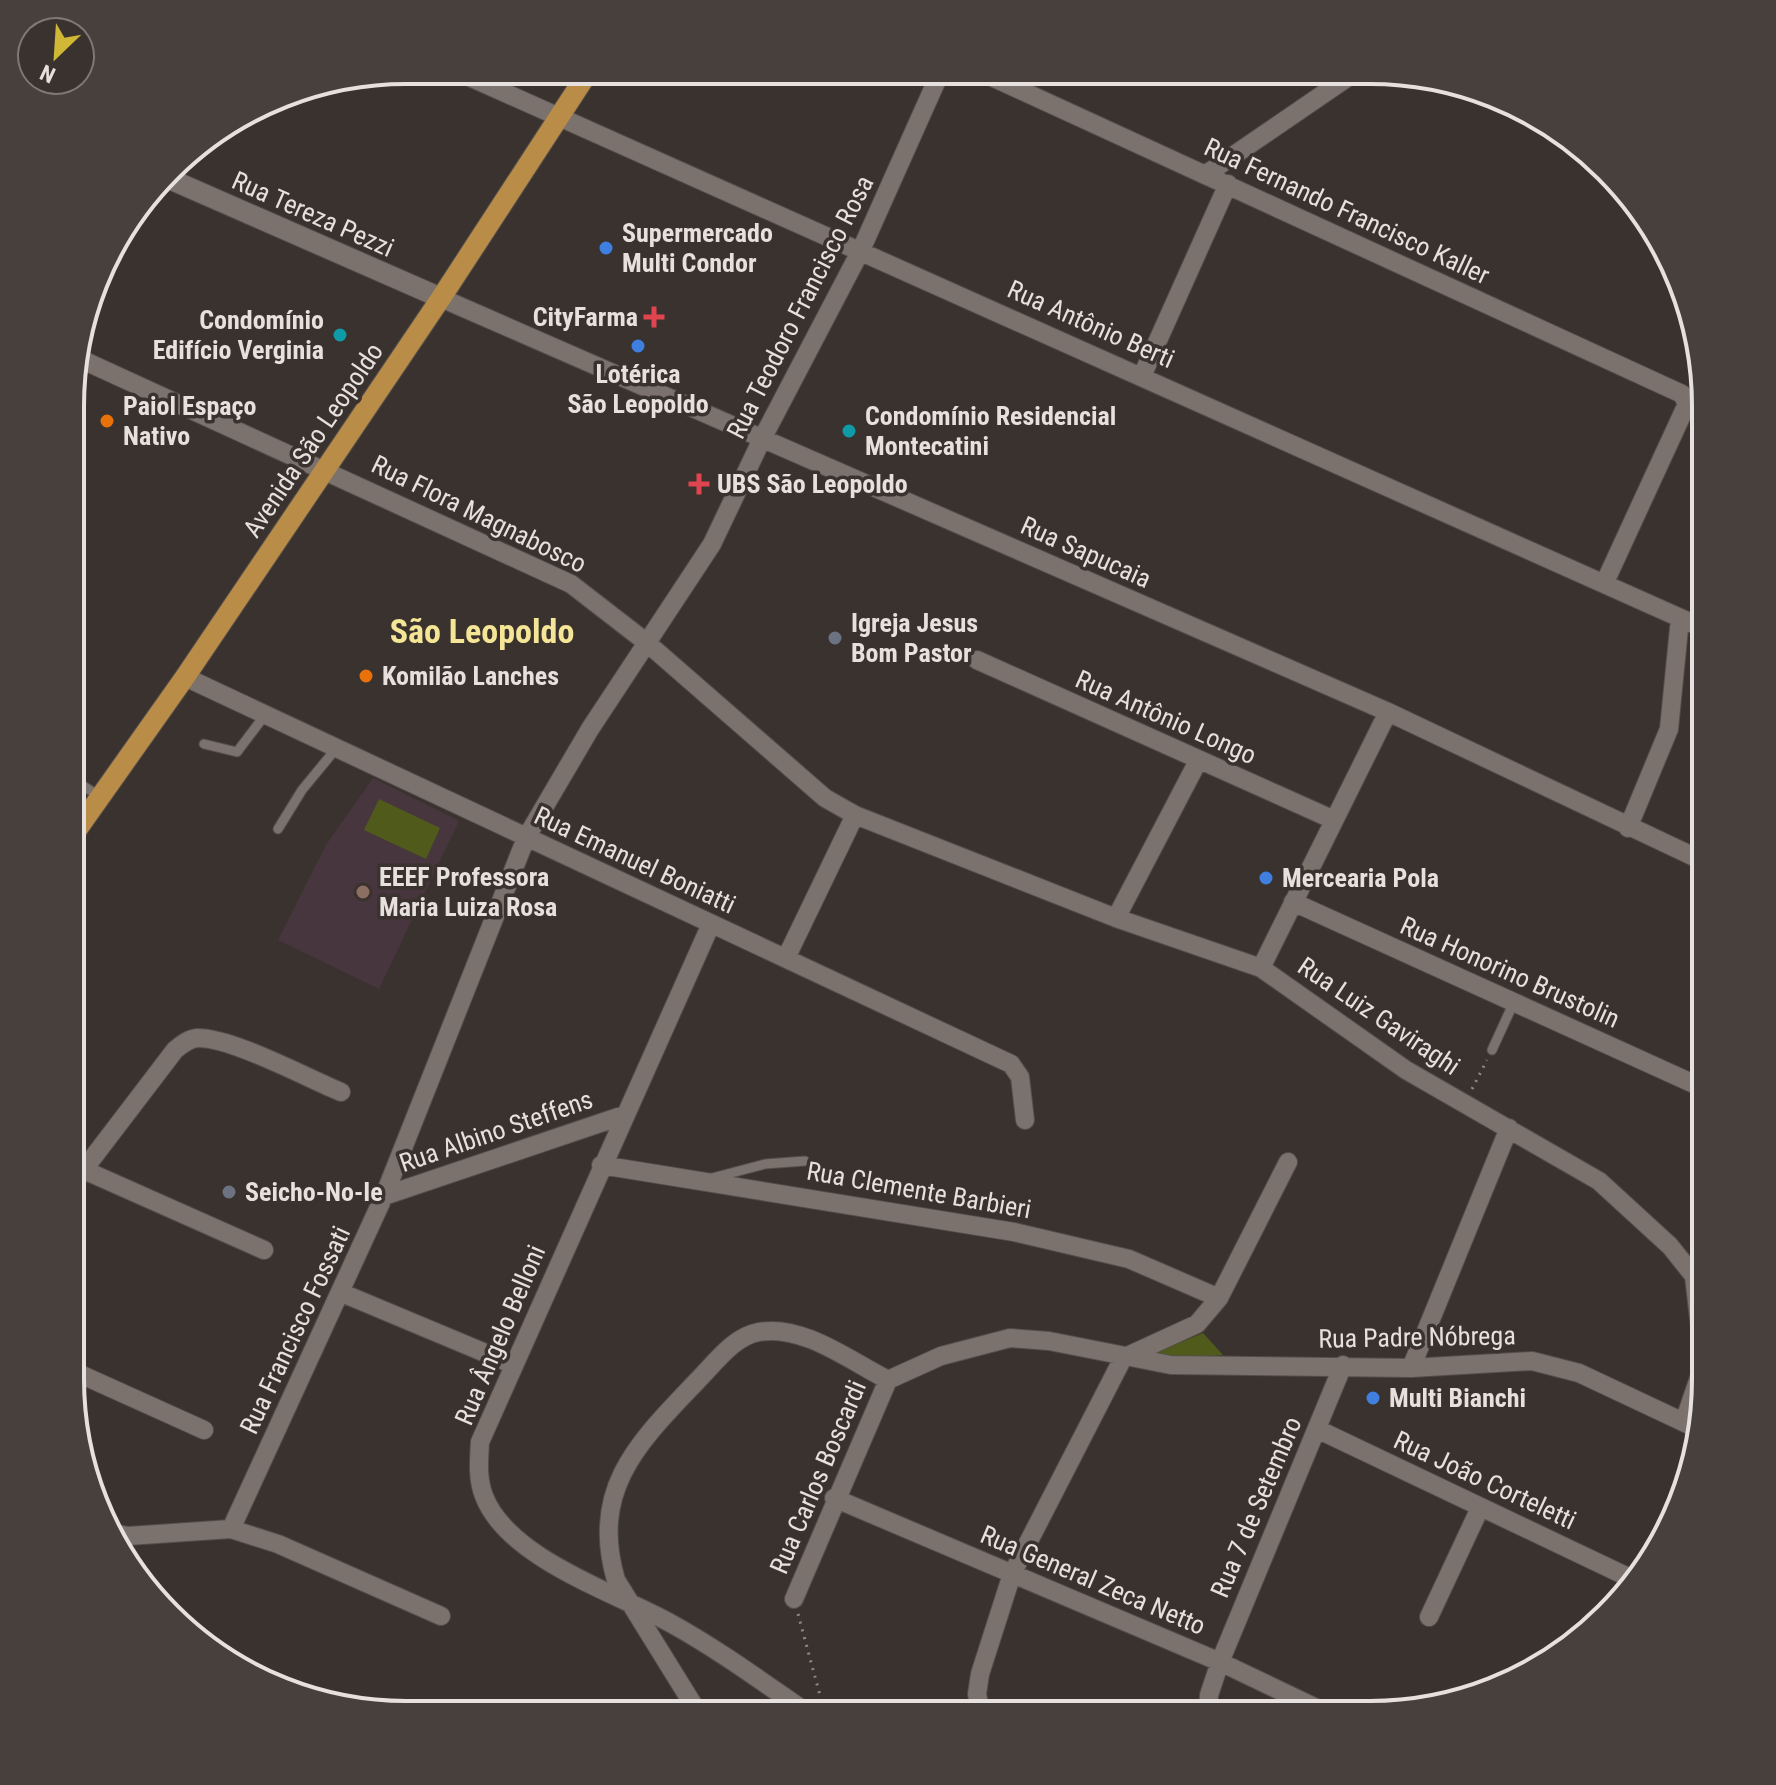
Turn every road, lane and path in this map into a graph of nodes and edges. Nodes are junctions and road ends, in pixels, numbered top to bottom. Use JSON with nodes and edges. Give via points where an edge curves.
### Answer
{"nodes":[{"id":1,"x":485,"y":84,"type":"edge"},
{"id":2,"x":581,"y":84,"type":"edge"},
{"id":3,"x":935,"y":84,"type":"edge"},
{"id":4,"x":1007,"y":84,"type":"edge"},
{"id":5,"x":1338,"y":84,"type":"edge"},
{"id":6,"x":559,"y":117,"type":"junction"},
{"id":7,"x":1205,"y":175,"type":"junction"},
{"id":8,"x":175,"y":181,"type":"edge"},
{"id":9,"x":1228,"y":184,"type":"junction"},
{"id":10,"x":861,"y":250,"type":"junction"},
{"id":11,"x":441,"y":298,"type":"junction"},
{"id":12,"x":87,"y":362,"type":"edge"},
{"id":13,"x":1142,"y":376,"type":"junction"},
{"id":14,"x":762,"y":439,"type":"junction"},
{"id":15,"x":323,"y":468,"type":"junction"},
{"id":16,"x":1605,"y":582,"type":"junction"},
{"id":17,"x":1680,"y":618,"type":"junction"},
{"id":18,"x":1692,"y":623,"type":"edge"},
{"id":19,"x":646,"y":642,"type":"junction"},
{"id":20,"x":977,"y":660,"type":"dead end"},
{"id":21,"x":185,"y":677,"type":"junction"},
{"id":22,"x":1388,"y":712,"type":"junction"},
{"id":23,"x":265,"y":715,"type":"junction"},
{"id":24,"x":204,"y":744,"type":"dead end"},
{"id":25,"x":335,"y":750,"type":"junction"},
{"id":26,"x":1198,"y":761,"type":"junction"},
{"id":27,"x":84,"y":786,"type":"edge"},
{"id":28,"x":99,"y":796,"type":"junction"},
{"id":29,"x":855,"y":815,"type":"junction"},
{"id":30,"x":84,"y":819,"type":"edge"},
{"id":31,"x":1334,"y":820,"type":"junction"},
{"id":32,"x":1628,"y":828,"type":"junction"},
{"id":33,"x":278,"y":829,"type":"dead end"},
{"id":34,"x":526,"y":838,"type":"junction"},
{"id":35,"x":1692,"y":856,"type":"edge"},
{"id":36,"x":1293,"y":902,"type":"junction"},
{"id":37,"x":1116,"y":918,"type":"junction"},
{"id":38,"x":711,"y":924,"type":"junction"},
{"id":39,"x":786,"y":958,"type":"junction"},
{"id":40,"x":1261,"y":968,"type":"junction"},
{"id":41,"x":1514,"y":1002,"type":"junction"},
{"id":42,"x":1492,"y":1050,"type":"joint"},
{"id":43,"x":1692,"y":1083,"type":"edge"},
{"id":44,"x":341,"y":1092,"type":"dead end"},
{"id":45,"x":1465,"y":1103,"type":"junction"},
{"id":46,"x":624,"y":1115,"type":"junction"},
{"id":47,"x":1025,"y":1120,"type":"dead end"},
{"id":48,"x":1509,"y":1128,"type":"junction"},
{"id":49,"x":805,"y":1161,"type":"dead end"},
{"id":50,"x":1288,"y":1162,"type":"dead end"},
{"id":51,"x":601,"y":1165,"type":"junction"},
{"id":52,"x":84,"y":1170,"type":"joint"},
{"id":53,"x":705,"y":1180,"type":"junction"},
{"id":54,"x":384,"y":1196,"type":"junction"},
{"id":55,"x":264,"y":1250,"type":"dead end"},
{"id":56,"x":1692,"y":1269,"type":"edge"},
{"id":57,"x":342,"y":1293,"type":"junction"},
{"id":58,"x":1219,"y":1298,"type":"junction"},
{"id":59,"x":1123,"y":1358,"type":"junction"},
{"id":60,"x":514,"y":1365,"type":"junction"},
{"id":61,"x":1343,"y":1365,"type":"junction"},
{"id":62,"x":1411,"y":1368,"type":"junction"},
{"id":63,"x":84,"y":1376,"type":"edge"},
{"id":64,"x":888,"y":1380,"type":"junction"},
{"id":65,"x":1688,"y":1425,"type":"edge"},
{"id":66,"x":1317,"y":1429,"type":"junction"},
{"id":67,"x":204,"y":1430,"type":"dead end"},
{"id":68,"x":834,"y":1498,"type":"junction"},
{"id":69,"x":1480,"y":1508,"type":"junction"},
{"id":70,"x":231,"y":1529,"type":"junction"},
{"id":71,"x":124,"y":1535,"type":"edge"},
{"id":72,"x":1012,"y":1574,"type":"junction"},
{"id":73,"x":1625,"y":1576,"type":"edge"},
{"id":74,"x":794,"y":1599,"type":"joint"},
{"id":75,"x":630,"y":1605,"type":"junction"},
{"id":76,"x":441,"y":1616,"type":"dead end"},
{"id":77,"x":1429,"y":1617,"type":"dead end"},
{"id":78,"x":1220,"y":1662,"type":"junction"},
{"id":79,"x":691,"y":1701,"type":"edge"},
{"id":80,"x":805,"y":1701,"type":"edge"},
{"id":81,"x":814,"y":1701,"type":"edge"},
{"id":82,"x":978,"y":1701,"type":"edge"},
{"id":83,"x":1209,"y":1701,"type":"edge"},
{"id":84,"x":1302,"y":1701,"type":"edge"}],
"edges":[{"from":1,"to":6,"type":"street","name":"Rua Antônio Berti"},
{"from":2,"to":6,"type":"main road","name":"Avenida São Leopoldo"},
{"from":3,"to":10,"type":"street","name":"Rua Teodoro Francisco Rosa"},
{"from":4,"to":7,"type":"street","name":"Rua Fernando Francisco Kaller"},
{"from":5,"to":7,"type":"street"},
{"from":6,"to":10,"type":"street","name":"Rua Antônio Berti"},
{"from":6,"to":11,"type":"main road","name":"Avenida São Leopoldo"},
{"from":7,"to":9,"type":"street","name":"Rua Fernando Francisco Kaller"},
{"from":8,"to":11,"type":"street","name":"Rua Tereza Pezzi"},
{"from":9,"to":13,"type":"street"},
{"from":9,"to":16,"type":"street","name":"Rua Fernando Francisco Kaller","via":[[1682,394],[1687,404]]},
{"from":10,"to":13,"type":"street","name":"Rua Antônio Berti"},
{"from":10,"to":14,"type":"street","name":"Rua Teodoro Francisco Rosa"},
{"from":11,"to":14,"type":"street","name":"Rua Sapucaia"},
{"from":11,"to":15,"type":"main road","name":"Avenida São Leopoldo"},
{"from":12,"to":15,"type":"street","name":"Rua Flora Magnabosco"},
{"from":13,"to":16,"type":"street","name":"Rua Antônio Berti"},
{"from":14,"to":19,"type":"street","name":"Rua Teodoro Francisco Rosa","via":[[712,544]]},
{"from":14,"to":22,"type":"street","name":"Rua Sapucaia"},
{"from":15,"to":19,"type":"street","name":"Rua Flora Magnabosco","via":[[571,584]]},
{"from":15,"to":21,"type":"main road","name":"Avenida São Leopoldo"},
{"from":16,"to":17,"type":"street","name":"Rua Antônio Berti"},
{"from":17,"to":18,"type":"street","name":"Rua Antônio Berti"},
{"from":17,"to":32,"type":"street","via":[[1669,729]]},
{"from":19,"to":29,"type":"street","name":"Rua Flora Magnabosco","via":[[773,756]]},
{"from":19,"to":34,"type":"street","name":"Rua Teodoro Francisco Rosa"},
{"from":20,"to":26,"type":"street","name":"Rua Antônio Longo"},
{"from":21,"to":23,"type":"street","name":"Rua Emanuel Boniatti"},
{"from":21,"to":28,"type":"main road","name":"Avenida São Leopoldo"},
{"from":22,"to":31,"type":"street"},
{"from":22,"to":32,"type":"street","name":"Rua Sapucaia"},
{"from":23,"to":24,"type":"lane","via":[[237,752]]},
{"from":23,"to":25,"type":"street","name":"Rua Emanuel Boniatti"},
{"from":25,"to":33,"type":"lane"},
{"from":25,"to":34,"type":"street","name":"Rua Emanuel Boniatti"},
{"from":26,"to":31,"type":"street","name":"Rua Antônio Longo"},
{"from":26,"to":37,"type":"street"},
{"from":27,"to":28,"type":"lane"},
{"from":28,"to":30,"type":"main road","name":"Avenida São Leopoldo"},
{"from":29,"to":37,"type":"street","name":"Rua Luiz Gaviraghi"},
{"from":29,"to":39,"type":"street"},
{"from":31,"to":36,"type":"street"},
{"from":32,"to":35,"type":"street","name":"Rua Sapucaia"},
{"from":34,"to":38,"type":"street","name":"Rua Emanuel Boniatti"},
{"from":34,"to":54,"type":"street","name":"Rua Francisco Fossati"},
{"from":36,"to":40,"type":"street"},
{"from":36,"to":41,"type":"street","name":"Rua Honorino Brustolin"},
{"from":37,"to":40,"type":"street","name":"Rua Luiz Gaviraghi"},
{"from":38,"to":39,"type":"street","name":"Rua Emanuel Boniatti"},
{"from":38,"to":46,"type":"street","name":"Rua Ângelo Belloni"},
{"from":39,"to":47,"type":"street","name":"Rua Emanuel Boniatti","via":[[1011,1064],[1020,1077]]},
{"from":40,"to":45,"type":"street","name":"Rua Luiz Gaviraghi","via":[[1379,1053]]},
{"from":41,"to":42,"type":"lane"},
{"from":41,"to":43,"type":"street","name":"Rua Honorino Brustolin"},
{"from":42,"to":45,"type":"path"},
{"from":44,"to":52,"type":"street","via":[[235,1047],[197,1038],[175,1050]]},
{"from":45,"to":48,"type":"street","name":"Rua Luiz Gaviraghi"},
{"from":46,"to":51,"type":"street","name":"Rua Ângelo Belloni"},
{"from":46,"to":54,"type":"street","name":"Rua Albino Steffens"},
{"from":48,"to":56,"type":"street","name":"Rua Luiz Gaviraghi","via":[[1599,1181]]},
{"from":48,"to":62,"type":"street"},
{"from":49,"to":53,"type":"lane","via":[[765,1164]]},
{"from":50,"to":58,"type":"street"},
{"from":51,"to":53,"type":"street","name":"Rua Clemente Barbieri"},
{"from":51,"to":60,"type":"street","name":"Rua Ângelo Belloni"},
{"from":52,"to":55,"type":"street"},
{"from":53,"to":58,"type":"street","name":"Rua Clemente Barbieri","via":[[1029,1235],[1129,1259]]},
{"from":54,"to":57,"type":"street","name":"Rua Francisco Fossati"},
{"from":57,"to":60,"type":"street"},
{"from":57,"to":70,"type":"street","name":"Rua Francisco Fossati"},
{"from":58,"to":59,"type":"street","via":[[1197,1324]]},
{"from":59,"to":61,"type":"street","name":"Rua Padre Nóbrega","via":[[1171,1365]]},
{"from":59,"to":64,"type":"street","name":"Rua Carlos Boscardi","via":[[1010,1338],[941,1356]]},
{"from":59,"to":72,"type":"street"},
{"from":60,"to":75,"type":"street","name":"Rua Ângelo Belloni","via":[[480,1442],[478,1477],[484,1496],[510,1530],[546,1559]]},
{"from":61,"to":62,"type":"street","name":"Rua Padre Nóbrega"},
{"from":61,"to":66,"type":"street","name":"Rua 7 de Setembro"},
{"from":62,"to":65,"type":"street","name":"Rua Padre Nóbrega","via":[[1532,1361],[1579,1373]]},
{"from":63,"to":67,"type":"street"},
{"from":64,"to":68,"type":"street","name":"Rua Carlos Boscardi"},
{"from":64,"to":75,"type":"street","via":[[794,1333],[758,1332],[727,1350],[647,1434],[620,1472],[611,1497],[610,1562]]},
{"from":66,"to":69,"type":"street","name":"Rua João Corteletti"},
{"from":66,"to":78,"type":"street","name":"Rua 7 de Setembro"},
{"from":68,"to":72,"type":"street","name":"Rua General Zeca Netto"},
{"from":68,"to":74,"type":"street","name":"Rua Carlos Boscardi"},
{"from":69,"to":73,"type":"street","name":"Rua João Corteletti"},
{"from":69,"to":77,"type":"street"},
{"from":70,"to":71,"type":"street"},
{"from":70,"to":76,"type":"street","via":[[278,1544]]},
{"from":72,"to":78,"type":"street","name":"Rua General Zeca Netto"},
{"from":72,"to":82,"type":"street","via":[[980,1674]]},
{"from":74,"to":81,"type":"path"},
{"from":75,"to":79,"type":"street"},
{"from":75,"to":80,"type":"street","name":"Rua Ângelo Belloni"},
{"from":78,"to":83,"type":"street","name":"Rua 7 de Setembro"},
{"from":78,"to":84,"type":"street","name":"Rua General Zeca Netto"}]}
